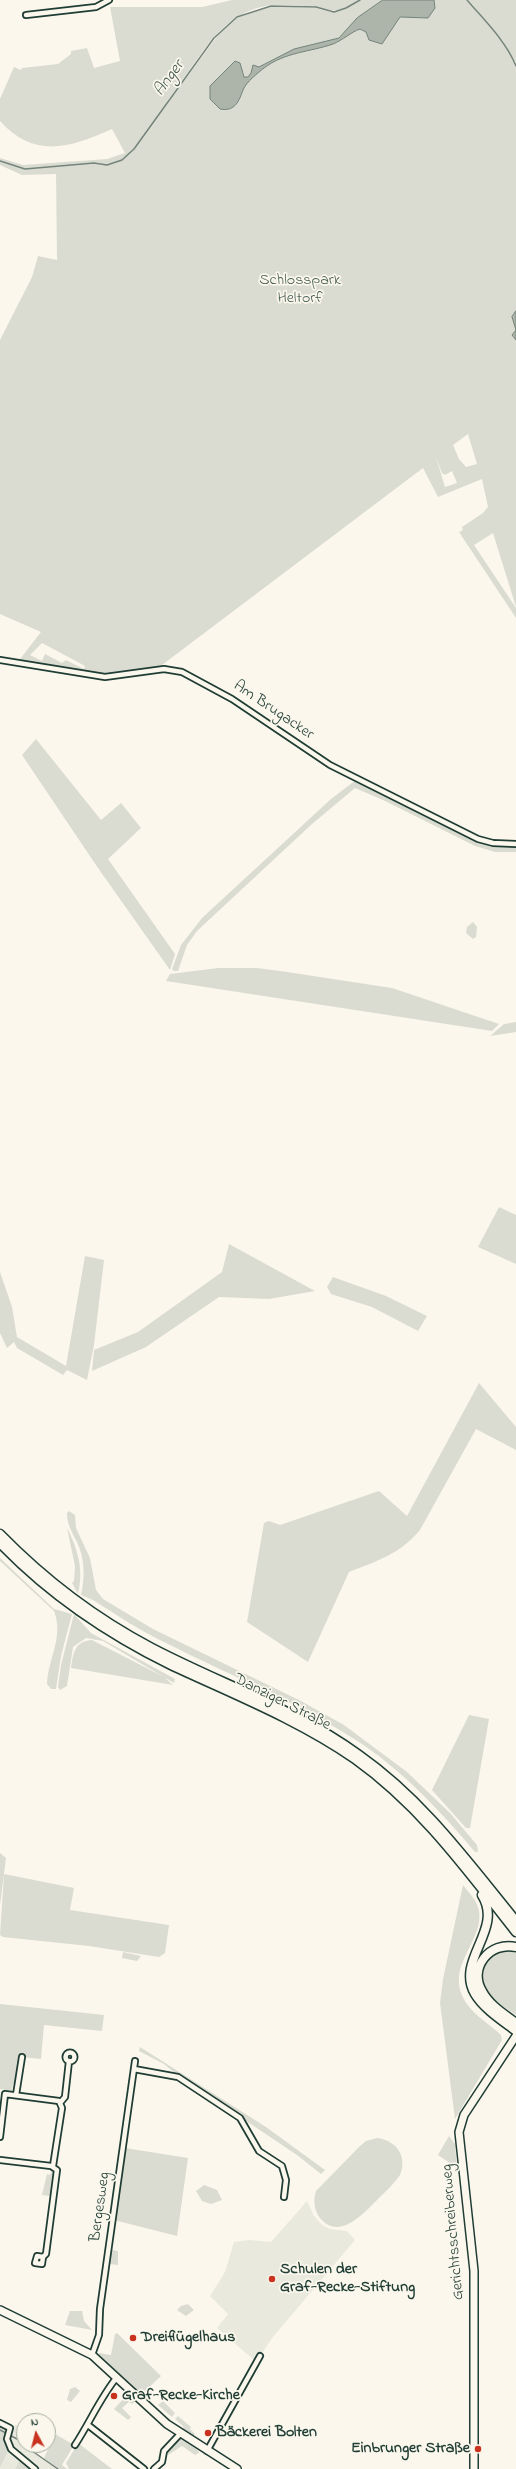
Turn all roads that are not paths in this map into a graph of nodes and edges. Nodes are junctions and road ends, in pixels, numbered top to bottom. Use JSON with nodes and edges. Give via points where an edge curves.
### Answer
{"nodes":[{"id":1,"x":109,"y":0,"type":"edge"},
{"id":2,"x":26,"y":15,"type":"dead end"},
{"id":3,"x":0,"y":660,"type":"edge"},
{"id":4,"x":516,"y":844,"type":"edge"},
{"id":5,"x":0,"y":1534,"type":"edge"},
{"id":6,"x":0,"y":1543,"type":"edge"},
{"id":7,"x":478,"y":1884,"type":"junction"},
{"id":8,"x":516,"y":1921,"type":"edge"},
{"id":9,"x":516,"y":1932,"type":"edge"},
{"id":10,"x":516,"y":1947,"type":"edge"},
{"id":11,"x":516,"y":2023,"type":"edge"},
{"id":12,"x":516,"y":2031,"type":"edge"},
{"id":13,"x":516,"y":2036,"type":"edge"},
{"id":14,"x":516,"y":2043,"type":"edge"},
{"id":15,"x":22,"y":2057,"type":"dead end"},
{"id":16,"x":69,"y":2061,"type":"dead end"},
{"id":17,"x":134,"y":2061,"type":"dead end"},
{"id":18,"x":134,"y":2069,"type":"junction"},
{"id":19,"x":491,"y":2075,"type":"junction"},
{"id":20,"x":3,"y":2093,"type":"edge"},
{"id":21,"x":16,"y":2095,"type":"junction"},
{"id":22,"x":60,"y":2102,"type":"junction"},
{"id":23,"x":0,"y":2136,"type":"edge"},
{"id":24,"x":0,"y":2160,"type":"edge"},
{"id":25,"x":53,"y":2166,"type":"junction"},
{"id":26,"x":284,"y":2196,"type":"dead end"},
{"id":27,"x":42,"y":2257,"type":"dead end"},
{"id":28,"x":0,"y":2310,"type":"edge"},
{"id":29,"x":92,"y":2355,"type":"junction"},
{"id":30,"x":260,"y":2356,"type":"dead end"},
{"id":31,"x":117,"y":2377,"type":"junction"},
{"id":32,"x":0,"y":2423,"type":"edge"},
{"id":33,"x":88,"y":2425,"type":"junction"},
{"id":34,"x":180,"y":2434,"type":"junction"},
{"id":35,"x":75,"y":2445,"type":"dead end"},
{"id":36,"x":207,"y":2451,"type":"junction"},
{"id":37,"x":138,"y":2467,"type":"edge"},
{"id":38,"x":234,"y":2468,"type":"edge"},
{"id":39,"x":35,"y":2469,"type":"edge"},
{"id":40,"x":144,"y":2469,"type":"edge"},
{"id":41,"x":154,"y":2469,"type":"edge"},
{"id":42,"x":474,"y":2469,"type":"edge"}],
"edges":[{"from":1,"to":2,"type":"street","via":[[96,7]]},
{"from":3,"to":4,"type":"street","name":"Am Brugacker","via":[[105,677],[164,669],[182,672],[232,699],[342,772],[478,839],[493,843]]},
{"from":5,"to":8,"type":"highway","name":"Danziger Straße","via":[[41,1573],[111,1624],[159,1651],[313,1726],[359,1754],[421,1806],[446,1833]]},
{"from":6,"to":7,"type":"highway","name":"Danziger Straße","via":[[34,1576],[109,1631],[170,1664],[286,1719],[354,1759],[416,1810]]},
{"from":7,"to":9,"type":"highway","name":"Danziger Straße"},
{"from":7,"to":12,"type":"highway","via":[[487,1904],[488,1920],[470,1970],[472,1988],[482,2002]]},
{"from":10,"to":11,"type":"highway","via":[[502,1947],[488,1953],[482,1960],[477,1974],[479,1986],[485,1997]]},
{"from":13,"to":19,"type":"street","name":"Gerichtsschreiberweg"},
{"from":14,"to":19,"type":"street","name":"Gerichtsschreiberweg"},
{"from":15,"to":21,"type":"street"},
{"from":16,"to":22,"type":"street","via":[[65,2097]]},
{"from":17,"to":18,"type":"street","name":"Bergesweg"},
{"from":18,"to":26,"type":"street","via":[[174,2075],[236,2115],[259,2151],[282,2166],[286,2180]]},
{"from":18,"to":29,"type":"street","name":"Bergesweg","via":[[100,2309],[99,2335]]},
{"from":19,"to":42,"type":"street","name":"Gerichtsschreiberweg","via":[[463,2116],[459,2132],[474,2271]]},
{"from":20,"to":21,"type":"street"},
{"from":20,"to":23,"type":"street"},
{"from":21,"to":22,"type":"street"},
{"from":22,"to":25,"type":"street","via":[[62,2108]]},
{"from":24,"to":25,"type":"street"},
{"from":25,"to":27,"type":"street","via":[[57,2173],[46,2254]]},
{"from":28,"to":29,"type":"street"},
{"from":29,"to":31,"type":"street"},
{"from":30,"to":36,"type":"street"},
{"from":31,"to":33,"type":"street","via":[[102,2397]]},
{"from":31,"to":34,"type":"street","via":[[150,2410]]},
{"from":32,"to":39,"type":"street","via":[[9,2427],[8,2442],[14,2454]]},
{"from":33,"to":35,"type":"street"},
{"from":33,"to":37,"type":"street"},
{"from":34,"to":36,"type":"street"},
{"from":34,"to":41,"type":"street","via":[[164,2451],[162,2462]]},
{"from":36,"to":38,"type":"street"},
{"from":37,"to":40,"type":"street"}]}
